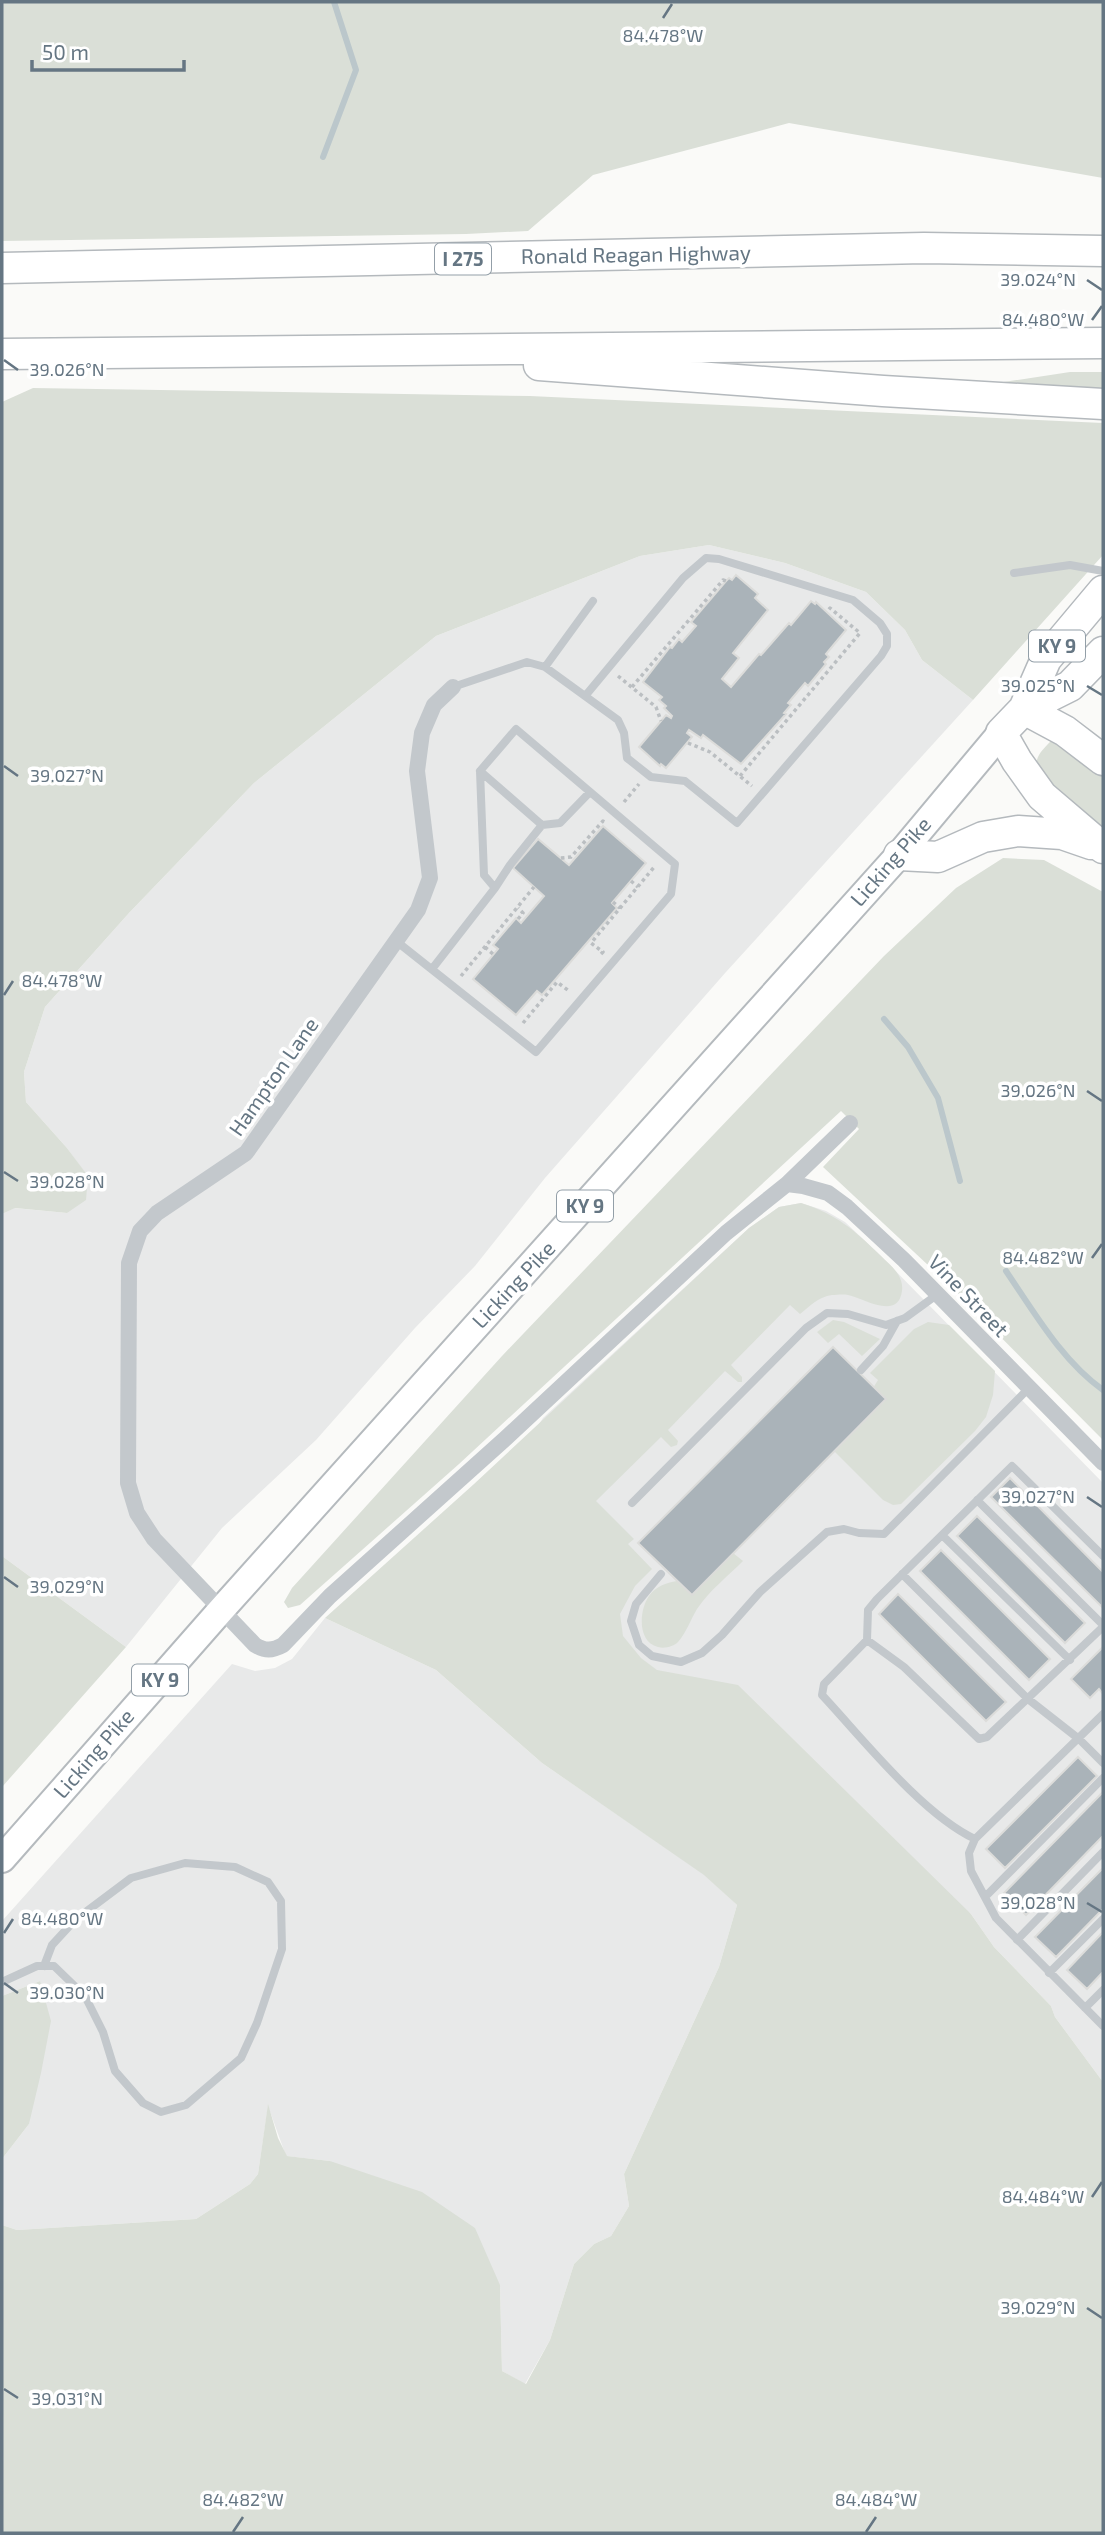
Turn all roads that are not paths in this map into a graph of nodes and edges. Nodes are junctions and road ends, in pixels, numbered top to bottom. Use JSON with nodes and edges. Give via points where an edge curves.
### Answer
{"nodes":[{"id":1,"x":1103,"y":251,"type":"edge"},
{"id":2,"x":2,"y":268,"type":"edge"},
{"id":3,"x":1103,"y":344,"type":"edge"},
{"id":4,"x":361,"y":349,"type":"junction"},
{"id":5,"x":2,"y":354,"type":"edge"},
{"id":6,"x":1103,"y":404,"type":"edge"},
{"id":7,"x":1103,"y":571,"type":"edge"},
{"id":8,"x":1014,"y":573,"type":"dead end"},
{"id":9,"x":1103,"y":591,"type":"edge"},
{"id":10,"x":593,"y":601,"type":"dead end"},
{"id":11,"x":1103,"y":652,"type":"edge"},
{"id":12,"x":545,"y":667,"type":"junction"},
{"id":13,"x":453,"y":687,"type":"joint"},
{"id":14,"x":586,"y":695,"type":"junction"},
{"id":15,"x":1024,"y":709,"type":"junction"},
{"id":16,"x":1001,"y":733,"type":"junction"},
{"id":17,"x":1103,"y":760,"type":"edge"},
{"id":18,"x":480,"y":771,"type":"junction"},
{"id":19,"x":590,"y":792,"type":"junction"},
{"id":20,"x":542,"y":825,"type":"junction"},
{"id":21,"x":1103,"y":849,"type":"edge"},
{"id":22,"x":899,"y":855,"type":"junction"},
{"id":23,"x":495,"y":888,"type":"junction"},
{"id":24,"x":396,"y":941,"type":"junction"},
{"id":25,"x":432,"y":969,"type":"junction"},
{"id":26,"x":850,"y":1123,"type":"dead end"},
{"id":27,"x":787,"y":1184,"type":"junction"},
{"id":28,"x":938,"y":1294,"type":"junction"},
{"id":29,"x":897,"y":1321,"type":"junction"},
{"id":30,"x":861,"y":1370,"type":"dead end"},
{"id":31,"x":1029,"y":1388,"type":"junction"},
{"id":32,"x":1103,"y":1462,"type":"edge"},
{"id":33,"x":977,"y":1500,"type":"junction"},
{"id":34,"x":632,"y":1503,"type":"dead end"},
{"id":35,"x":942,"y":1535,"type":"junction"},
{"id":36,"x":1103,"y":1556,"type":"edge"},
{"id":37,"x":661,"y":1574,"type":"dead end"},
{"id":38,"x":902,"y":1574,"type":"junction"},
{"id":39,"x":221,"y":1609,"type":"junction"},
{"id":40,"x":1103,"y":1626,"type":"edge"},
{"id":41,"x":867,"y":1640,"type":"junction"},
{"id":42,"x":1070,"y":1660,"type":"junction"},
{"id":43,"x":1028,"y":1699,"type":"junction"},
{"id":44,"x":1103,"y":1714,"type":"edge"},
{"id":45,"x":1079,"y":1740,"type":"junction"},
{"id":46,"x":1103,"y":1763,"type":"edge"},
{"id":47,"x":1103,"y":1778,"type":"edge"},
{"id":48,"x":975,"y":1839,"type":"junction"},
{"id":49,"x":1103,"y":1852,"type":"edge"},
{"id":50,"x":2,"y":1859,"type":"edge"},
{"id":51,"x":985,"y":1897,"type":"junction"},
{"id":52,"x":1103,"y":1919,"type":"edge"},
{"id":53,"x":1017,"y":1940,"type":"junction"},
{"id":54,"x":44,"y":1966,"type":"junction"},
{"id":55,"x":1049,"y":1973,"type":"junction"},
{"id":56,"x":2,"y":1982,"type":"edge"},
{"id":57,"x":1103,"y":1990,"type":"edge"},
{"id":58,"x":1085,"y":2008,"type":"junction"},
{"id":59,"x":1103,"y":2026,"type":"edge"}],
"edges":[{"from":1,"to":2,"type":"highway","name":"Ronald Reagan Highway","number":"I 275","via":[[924,248]]},
{"from":3,"to":4,"type":"highway"},
{"from":4,"to":5,"type":"highway"},
{"from":4,"to":6,"type":"highway","via":[[640,374]]},
{"from":7,"to":8,"type":"lane","via":[[1070,565]]},
{"from":9,"to":15,"type":"highway","name":"Licking Pike","number":"KY 9","via":[[1046,659]]},
{"from":10,"to":12,"type":"lane"},
{"from":11,"to":15,"type":"highway","name":"Licking Pike","number":"KY 9","via":[[1070,686]]},
{"from":12,"to":13,"type":"lane","via":[[527,662]]},
{"from":12,"to":14,"type":"lane"},
{"from":13,"to":24,"type":"street","name":"Hampton Lane","via":[[434,705],[422,733],[417,771],[430,878],[418,910]]},
{"from":14,"to":14,"type":"lane","via":[[618,720],[627,758],[647,774],[685,781],[737,823],[881,656],[887,634],[853,600],[706,558],[683,578]]},
{"from":15,"to":16,"type":"highway","name":"Licking Pike","number":"KY 9"},
{"from":15,"to":17,"type":"highway","via":[[1065,731]]},
{"from":16,"to":21,"type":"highway","via":[[1042,796]]},
{"from":16,"to":22,"type":"main road","name":"Licking Pike","number":"KY 9"},
{"from":18,"to":19,"type":"lane","via":[[516,729]]},
{"from":18,"to":20,"type":"lane"},
{"from":18,"to":23,"type":"lane","via":[[484,875]]},
{"from":19,"to":20,"type":"lane","via":[[560,823]]},
{"from":19,"to":25,"type":"lane","via":[[675,864],[671,894],[536,1052]]},
{"from":20,"to":23,"type":"lane"},
{"from":21,"to":22,"type":"highway","via":[[1062,834],[1018,831],[983,837],[938,857]]},
{"from":22,"to":39,"type":"main road","name":"Licking Pike","number":"KY 9"},
{"from":23,"to":25,"type":"lane"},
{"from":24,"to":25,"type":"lane"},
{"from":24,"to":39,"type":"street","name":"Hampton Lane","via":[[246,1153],[158,1213],[140,1231],[129,1263],[128,1483],[137,1513],[155,1539]]},
{"from":26,"to":27,"type":"street"},
{"from":27,"to":28,"type":"street","name":"Vine Street","via":[[828,1194],[847,1207]]},
{"from":27,"to":39,"type":"street","name":"Hampton Lane","via":[[726,1233],[330,1596],[283,1645],[274,1650],[261,1648]]},
{"from":28,"to":29,"type":"lane"},
{"from":28,"to":31,"type":"street","name":"Vine Street"},
{"from":29,"to":30,"type":"lane","via":[[883,1346]]},
{"from":29,"to":34,"type":"lane","via":[[886,1325],[827,1313],[806,1328]]},
{"from":31,"to":32,"type":"street","name":"Vine Street"},
{"from":31,"to":37,"type":"lane","via":[[884,1534],[844,1529],[827,1532],[702,1653],[681,1662],[652,1656],[639,1645],[631,1621],[636,1604]]},
{"from":33,"to":35,"type":"lane"},
{"from":33,"to":36,"type":"lane","via":[[1012,1466]]},
{"from":33,"to":40,"type":"lane"},
{"from":35,"to":38,"type":"lane"},
{"from":35,"to":42,"type":"lane"},
{"from":38,"to":41,"type":"lane","via":[[868,1610]]},
{"from":38,"to":43,"type":"lane"},
{"from":39,"to":50,"type":"main road","name":"Licking Pike","number":"KY 9"},
{"from":40,"to":42,"type":"lane"},
{"from":41,"to":43,"type":"lane","via":[[904,1667],[979,1739],[987,1737]]},
{"from":41,"to":48,"type":"lane","via":[[824,1684],[822,1695],[898,1777],[956,1830]]},
{"from":42,"to":43,"type":"lane"},
{"from":43,"to":45,"type":"lane"},
{"from":44,"to":45,"type":"lane"},
{"from":45,"to":46,"type":"lane"},
{"from":45,"to":48,"type":"lane"},
{"from":47,"to":51,"type":"lane"},
{"from":48,"to":51,"type":"lane","via":[[969,1853],[971,1871]]},
{"from":49,"to":53,"type":"lane"},
{"from":51,"to":53,"type":"lane","via":[[996,1918]]},
{"from":52,"to":55,"type":"lane"},
{"from":53,"to":55,"type":"lane"},
{"from":54,"to":54,"type":"lane","via":[[54,1966],[85,1996],[115,2071],[143,2103],[160,2112],[186,2105],[241,2058],[282,1949],[281,1901],[268,1882],[235,1867],[184,1863],[131,1878],[75,1920],[52,1945]]},
{"from":54,"to":56,"type":"lane"},
{"from":55,"to":58,"type":"lane"},
{"from":57,"to":58,"type":"lane"},
{"from":58,"to":59,"type":"lane"}]}
